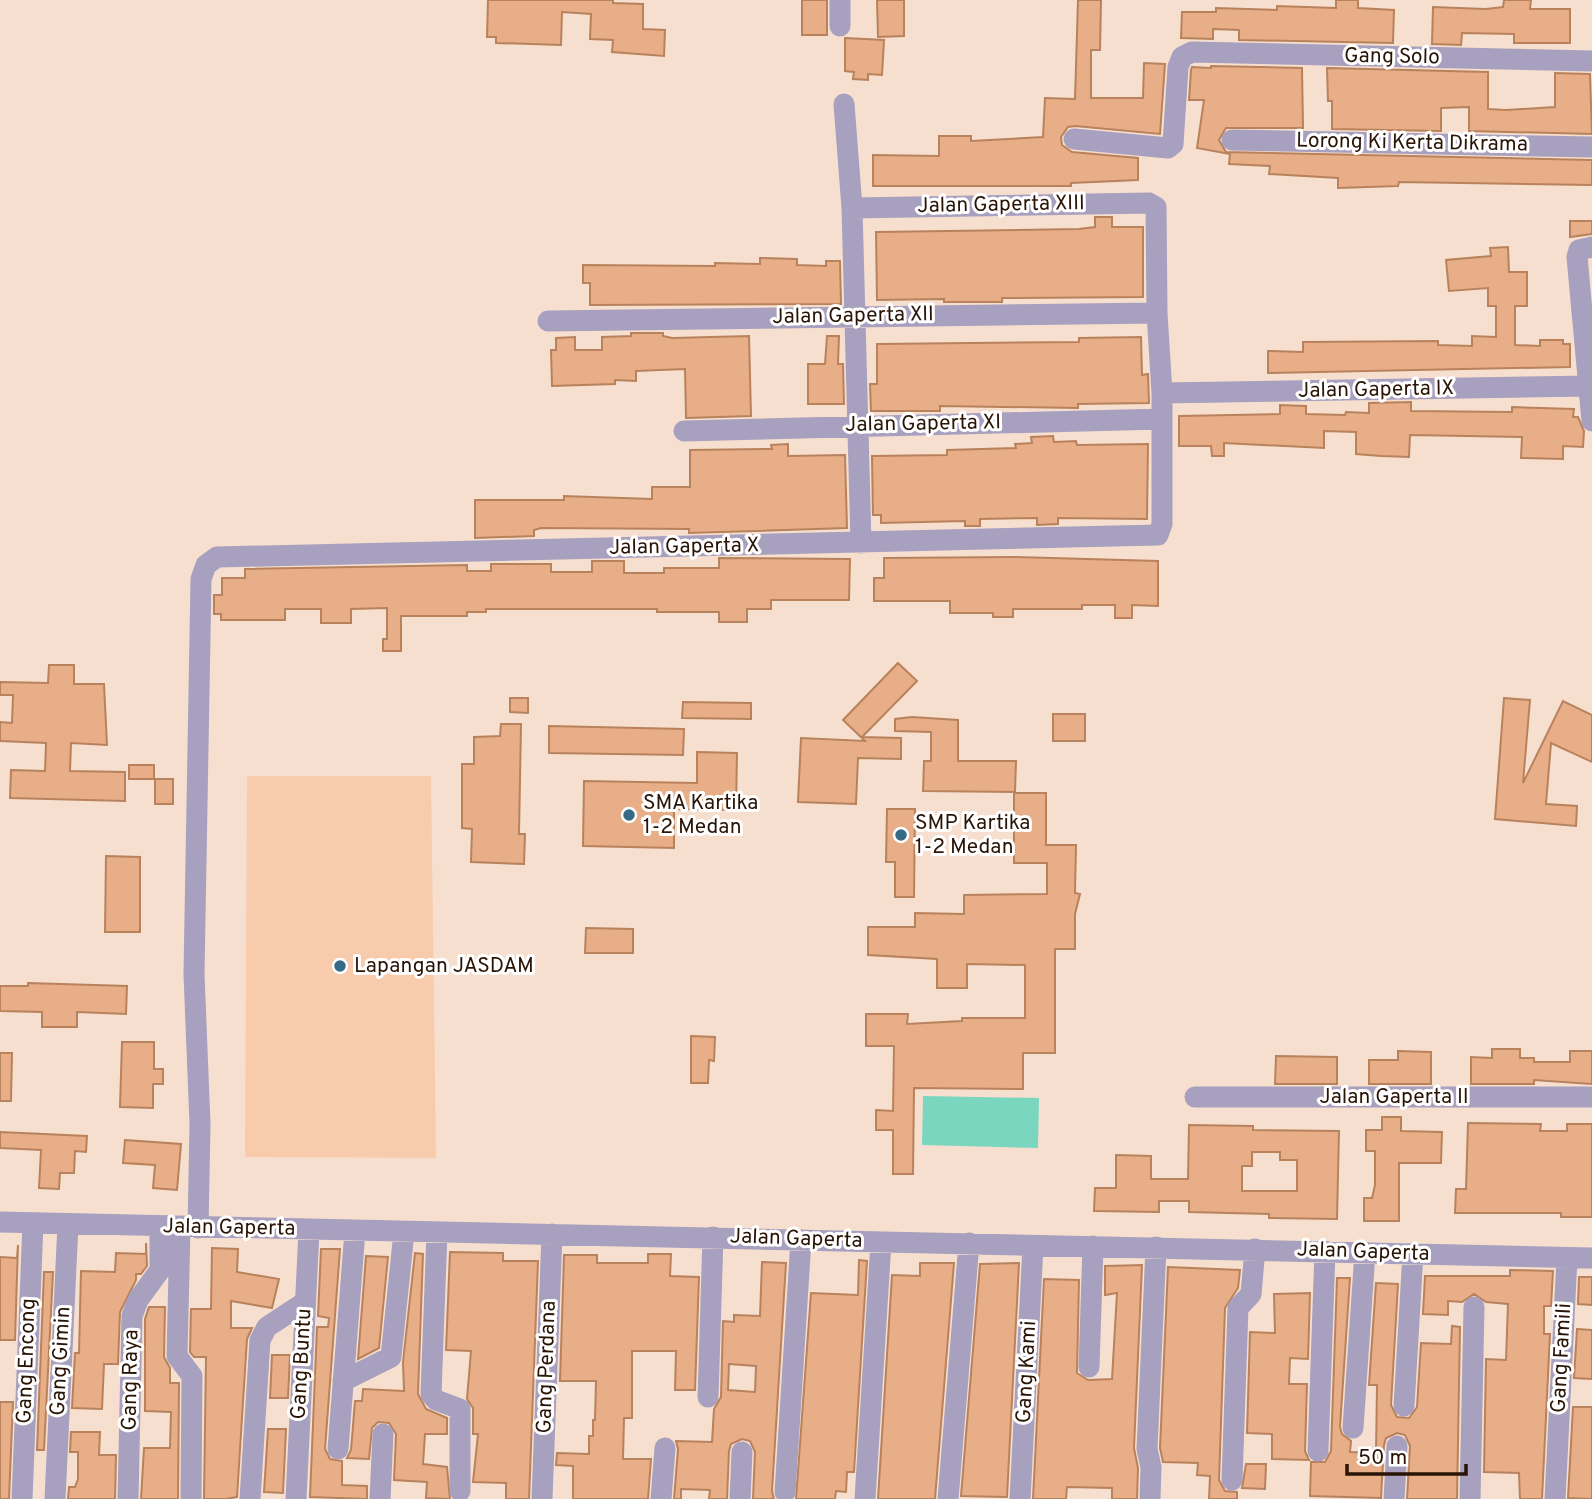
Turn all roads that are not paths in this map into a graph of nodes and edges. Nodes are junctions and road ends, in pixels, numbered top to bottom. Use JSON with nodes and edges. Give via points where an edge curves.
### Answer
{"nodes":[{"id":1,"x":840,"y":0,"type":"edge"},
{"id":2,"x":840,"y":26,"type":"dead end"},
{"id":3,"x":1592,"y":61,"type":"edge"},
{"id":4,"x":844,"y":104,"type":"dead end"},
{"id":5,"x":1074,"y":139,"type":"dead end"},
{"id":6,"x":1232,"y":140,"type":"dead end"},
{"id":7,"x":1592,"y":147,"type":"edge"},
{"id":8,"x":852,"y":208,"type":"junction"},
{"id":9,"x":1592,"y":247,"type":"edge"},
{"id":10,"x":1157,"y":313,"type":"junction"},
{"id":11,"x":854,"y":316,"type":"junction"},
{"id":12,"x":548,"y":321,"type":"dead end"},
{"id":13,"x":1590,"y":386,"type":"junction"},
{"id":14,"x":1162,"y":393,"type":"junction"},
{"id":15,"x":1162,"y":419,"type":"junction"},
{"id":16,"x":1592,"y":421,"type":"edge"},
{"id":17,"x":857,"y":425,"type":"junction"},
{"id":18,"x":684,"y":431,"type":"dead end"},
{"id":19,"x":861,"y":543,"type":"junction"},
{"id":20,"x":1195,"y":1097,"type":"dead end"},
{"id":21,"x":1592,"y":1097,"type":"edge"},
{"id":22,"x":0,"y":1222,"type":"edge"},
{"id":23,"x":33,"y":1223,"type":"junction"},
{"id":24,"x":68,"y":1224,"type":"junction"},
{"id":25,"x":179,"y":1227,"type":"junction"},
{"id":26,"x":309,"y":1230,"type":"junction"},
{"id":27,"x":355,"y":1231,"type":"junction"},
{"id":28,"x":404,"y":1232,"type":"junction"},
{"id":29,"x":438,"y":1232,"type":"junction"},
{"id":30,"x":552,"y":1234,"type":"junction"},
{"id":31,"x":713,"y":1237,"type":"junction"},
{"id":32,"x":801,"y":1240,"type":"junction"},
{"id":33,"x":881,"y":1242,"type":"junction"},
{"id":34,"x":969,"y":1243,"type":"junction"},
{"id":35,"x":1033,"y":1246,"type":"junction"},
{"id":36,"x":1093,"y":1246,"type":"junction"},
{"id":37,"x":1156,"y":1247,"type":"junction"},
{"id":38,"x":1255,"y":1249,"type":"junction"},
{"id":39,"x":1325,"y":1251,"type":"junction"},
{"id":40,"x":1365,"y":1252,"type":"junction"},
{"id":41,"x":1413,"y":1254,"type":"junction"},
{"id":42,"x":1567,"y":1258,"type":"junction"},
{"id":43,"x":1592,"y":1258,"type":"edge"},
{"id":44,"x":305,"y":1302,"type":"junction"},
{"id":45,"x":1474,"y":1307,"type":"dead end"},
{"id":46,"x":1089,"y":1367,"type":"dead end"},
{"id":47,"x":343,"y":1381,"type":"junction"},
{"id":48,"x":708,"y":1397,"type":"dead end"},
{"id":49,"x":1404,"y":1406,"type":"dead end"},
{"id":50,"x":1353,"y":1428,"type":"dead end"},
{"id":51,"x":383,"y":1434,"type":"dead end"},
{"id":52,"x":1397,"y":1446,"type":"dead end"},
{"id":53,"x":665,"y":1448,"type":"dead end"},
{"id":54,"x":338,"y":1449,"type":"dead end"},
{"id":55,"x":1318,"y":1451,"type":"dead end"},
{"id":56,"x":743,"y":1452,"type":"dead end"},
{"id":57,"x":1232,"y":1480,"type":"dead end"},
{"id":58,"x":460,"y":1491,"type":"dead end"},
{"id":59,"x":785,"y":1492,"type":"dead end"},
{"id":60,"x":22,"y":1499,"type":"edge"},
{"id":61,"x":55,"y":1499,"type":"edge"},
{"id":62,"x":128,"y":1499,"type":"edge"},
{"id":63,"x":191,"y":1499,"type":"edge"},
{"id":64,"x":250,"y":1499,"type":"edge"},
{"id":65,"x":296,"y":1499,"type":"edge"},
{"id":66,"x":380,"y":1499,"type":"edge"},
{"id":67,"x":542,"y":1499,"type":"edge"},
{"id":68,"x":661,"y":1499,"type":"edge"},
{"id":69,"x":740,"y":1499,"type":"edge"},
{"id":70,"x":865,"y":1499,"type":"edge"},
{"id":71,"x":948,"y":1499,"type":"edge"},
{"id":72,"x":1020,"y":1499,"type":"edge"},
{"id":73,"x":1150,"y":1499,"type":"edge"},
{"id":74,"x":1394,"y":1499,"type":"edge"},
{"id":75,"x":1470,"y":1499,"type":"edge"},
{"id":76,"x":1555,"y":1499,"type":"edge"}],
"edges":[{"from":1,"to":2,"type":"street"},
{"from":3,"to":5,"type":"street","name":"Gang Solo","via":[[1192,52],[1182,57],[1178,67],[1173,144],[1162,150]]},
{"from":4,"to":8,"type":"street"},
{"from":6,"to":7,"type":"street","name":"Lorong Ki Kerta Dikrama"},
{"from":8,"to":10,"type":"street","name":"Jalan Gaperta XIII","via":[[1149,203],[1158,215]]},
{"from":8,"to":11,"type":"street"},
{"from":9,"to":13,"type":"street","via":[[1579,250],[1577,257]]},
{"from":10,"to":11,"type":"street","name":"Jalan Gaperta XII"},
{"from":10,"to":14,"type":"street"},
{"from":11,"to":12,"type":"street","name":"Jalan Gaperta XII"},
{"from":11,"to":17,"type":"street"},
{"from":13,"to":14,"type":"street","name":"Jalan Gaperta IX"},
{"from":13,"to":16,"type":"street"},
{"from":14,"to":15,"type":"street"},
{"from":15,"to":17,"type":"street","name":"Jalan Gaperta XI"},
{"from":15,"to":19,"type":"street","name":"Jalan Gaperta X","via":[[1162,524],[1158,535]]},
{"from":17,"to":18,"type":"street","name":"Jalan Gaperta XI"},
{"from":17,"to":19,"type":"street"},
{"from":19,"to":25,"type":"street","name":"Jalan Gaperta X","via":[[217,557],[206,565],[201,579],[194,974],[200,1124]]},
{"from":20,"to":21,"type":"street","name":"Jalan Gaperta II"},
{"from":22,"to":23,"type":"street","name":"Jalan Gaperta"},
{"from":23,"to":24,"type":"street","name":"Jalan Gaperta"},
{"from":23,"to":60,"type":"street","name":"Gang Encong"},
{"from":24,"to":25,"type":"street","name":"Jalan Gaperta"},
{"from":24,"to":61,"type":"street","name":"Gang Gimin"},
{"from":25,"to":26,"type":"street","name":"Jalan Gaperta"},
{"from":25,"to":62,"type":"street","name":"Gang Raya","via":[[132,1316]]},
{"from":25,"to":63,"type":"street","via":[[177,1356],[192,1376]]},
{"from":26,"to":27,"type":"street","name":"Jalan Gaperta"},
{"from":26,"to":44,"type":"street","name":"Gang Buntu"},
{"from":27,"to":28,"type":"street","name":"Jalan Gaperta"},
{"from":27,"to":47,"type":"street"},
{"from":28,"to":29,"type":"street","name":"Jalan Gaperta"},
{"from":28,"to":47,"type":"street","via":[[391,1357]]},
{"from":29,"to":30,"type":"street","name":"Jalan Gaperta"},
{"from":29,"to":58,"type":"street","via":[[431,1394],[460,1409]]},
{"from":30,"to":31,"type":"street","name":"Jalan Gaperta"},
{"from":30,"to":67,"type":"street","name":"Gang Perdana"},
{"from":31,"to":32,"type":"street","name":"Jalan Gaperta"},
{"from":31,"to":48,"type":"street"},
{"from":32,"to":33,"type":"street","name":"Jalan Gaperta"},
{"from":32,"to":59,"type":"street"},
{"from":33,"to":34,"type":"street","name":"Jalan Gaperta"},
{"from":33,"to":70,"type":"street"},
{"from":34,"to":35,"type":"street","name":"Jalan Gaperta"},
{"from":34,"to":71,"type":"street"},
{"from":35,"to":36,"type":"street","name":"Jalan Gaperta"},
{"from":35,"to":72,"type":"street","name":"Gang Kami"},
{"from":36,"to":37,"type":"street","name":"Jalan Gaperta"},
{"from":36,"to":46,"type":"street"},
{"from":37,"to":38,"type":"street","name":"Jalan Gaperta"},
{"from":37,"to":73,"type":"street","via":[[1147,1449]]},
{"from":38,"to":39,"type":"street","name":"Jalan Gaperta"},
{"from":38,"to":57,"type":"street","via":[[1251,1294],[1238,1308]]},
{"from":39,"to":40,"type":"street","name":"Jalan Gaperta"},
{"from":39,"to":55,"type":"street"},
{"from":40,"to":41,"type":"street","name":"Jalan Gaperta"},
{"from":40,"to":50,"type":"street"},
{"from":41,"to":42,"type":"street","name":"Jalan Gaperta"},
{"from":41,"to":49,"type":"street"},
{"from":42,"to":43,"type":"street","name":"Jalan Gaperta"},
{"from":42,"to":76,"type":"street","name":"Gang Famili"},
{"from":44,"to":64,"type":"street","via":[[267,1327],[260,1340]]},
{"from":44,"to":65,"type":"street","name":"Gang Buntu"},
{"from":45,"to":75,"type":"street"},
{"from":47,"to":54,"type":"street"},
{"from":51,"to":66,"type":"street"},
{"from":52,"to":74,"type":"street"},
{"from":53,"to":68,"type":"street"},
{"from":56,"to":69,"type":"street"}]}
